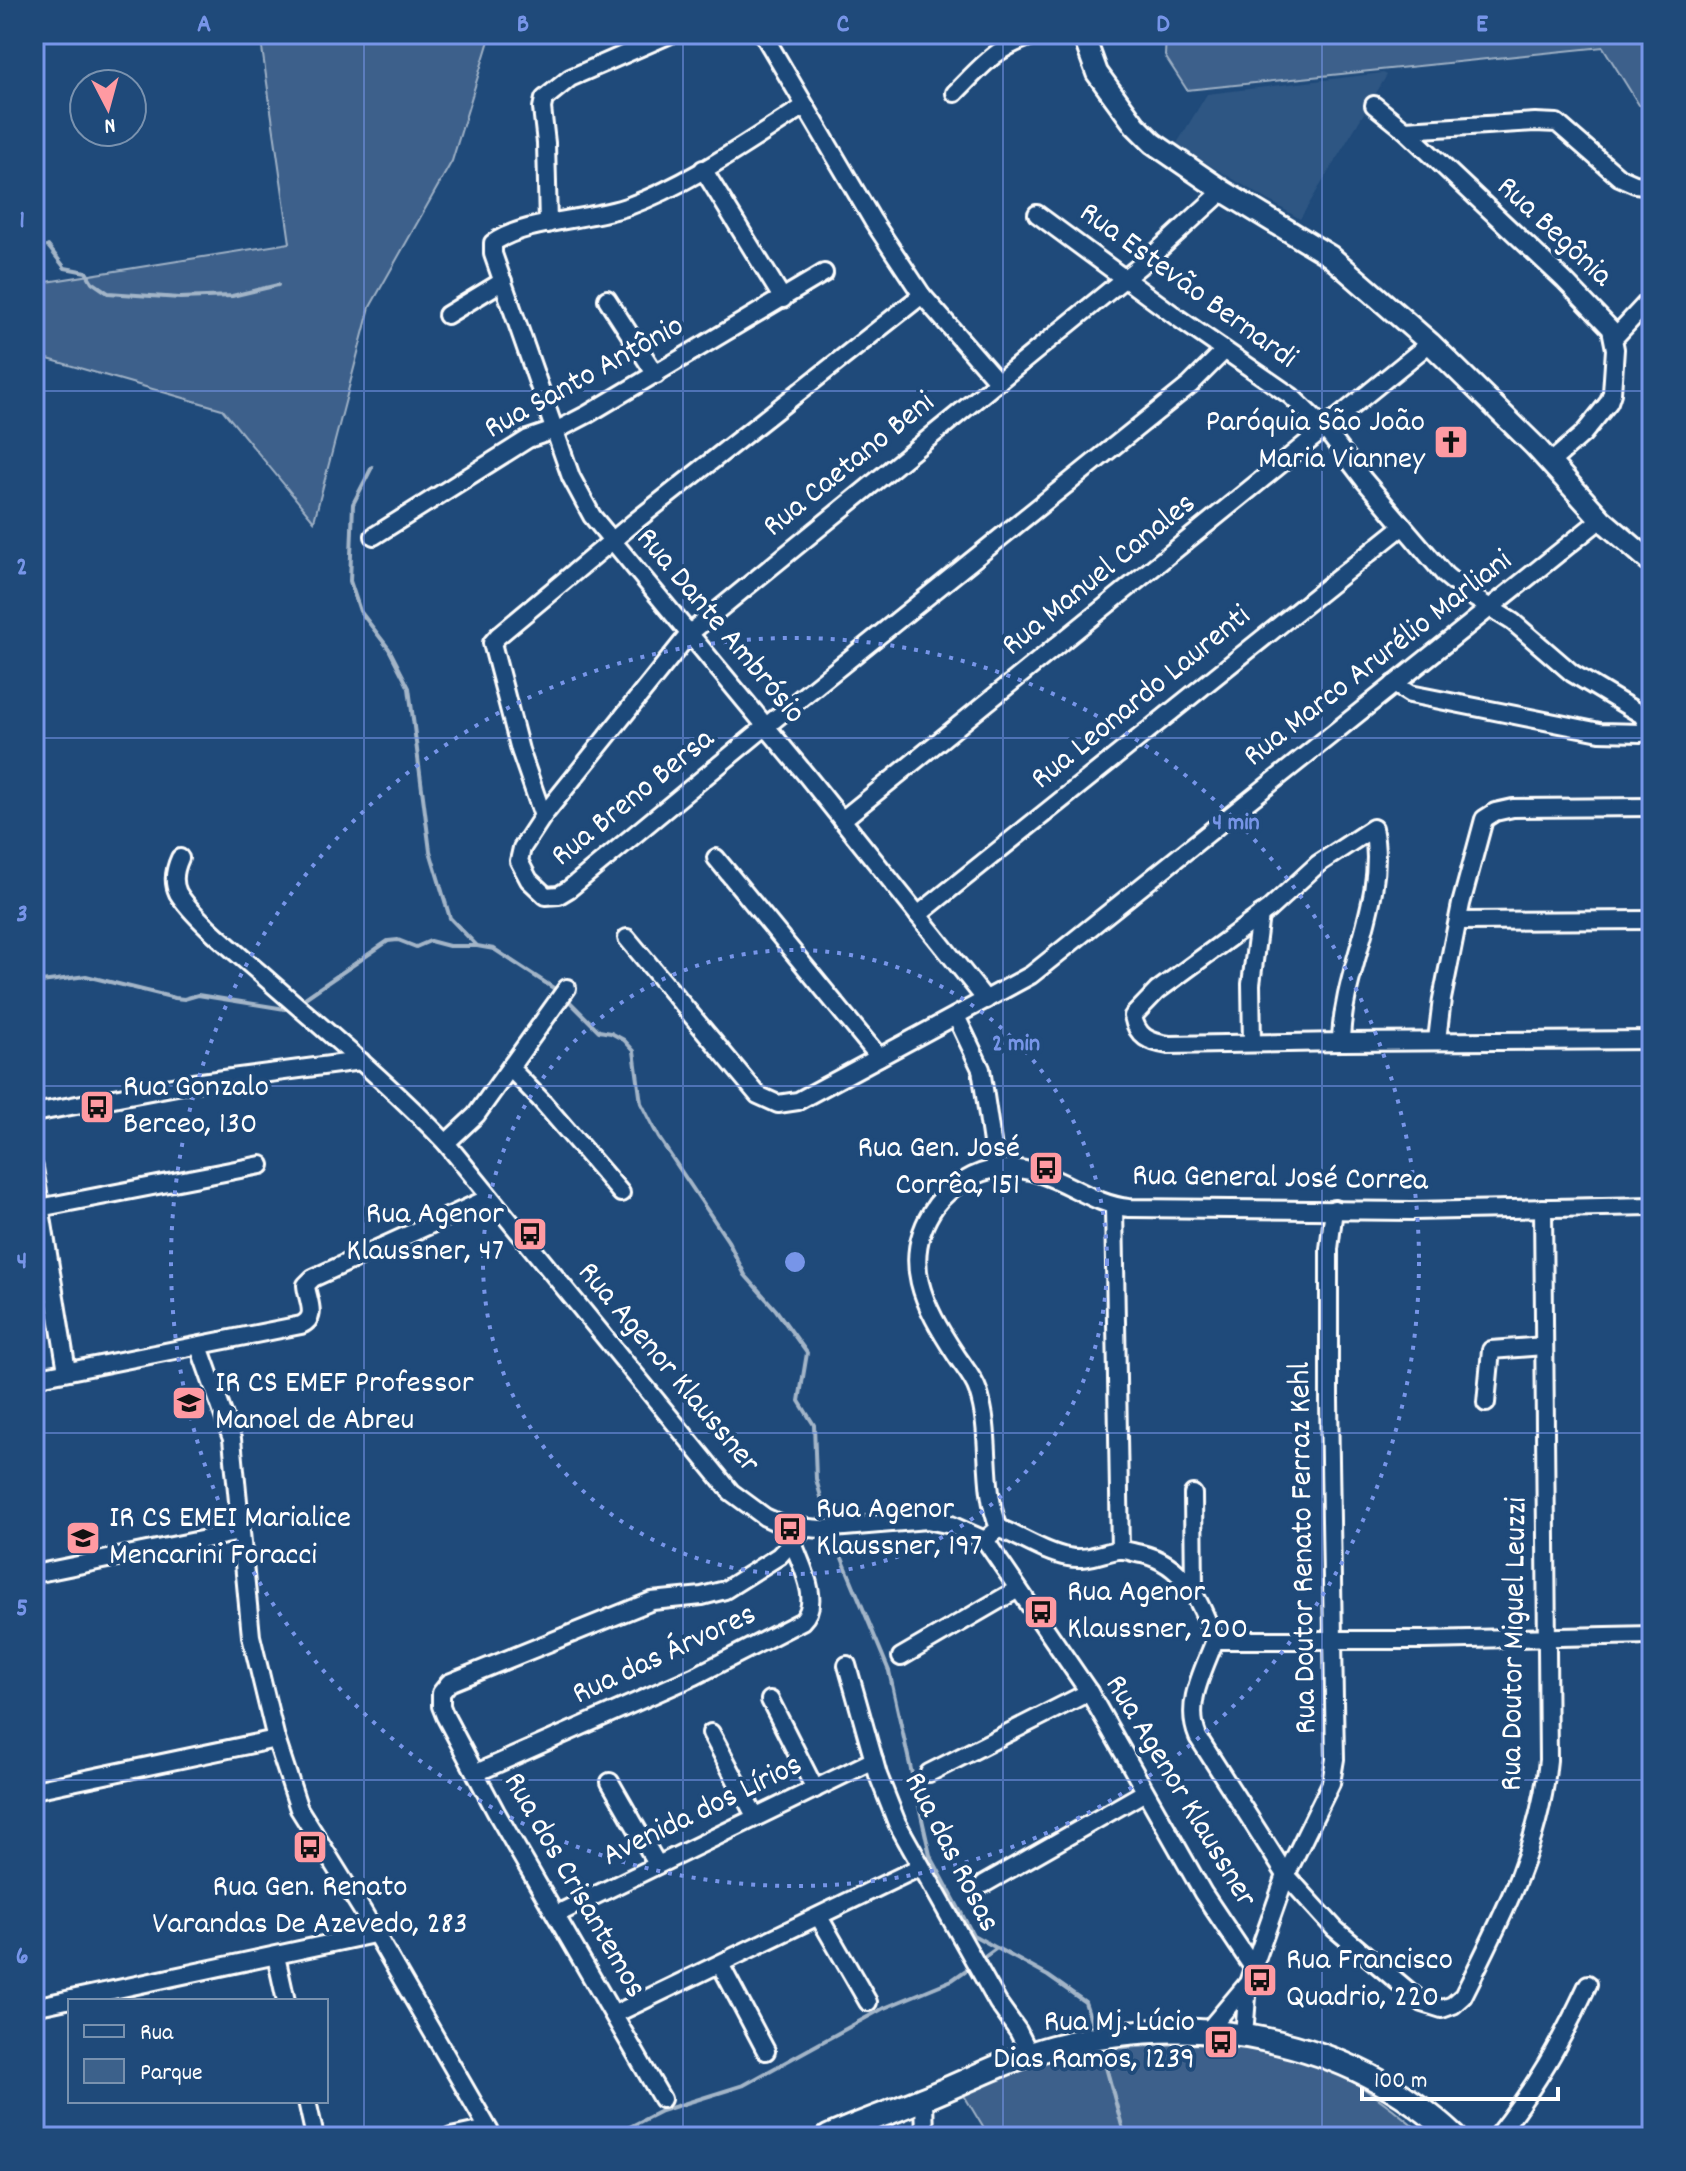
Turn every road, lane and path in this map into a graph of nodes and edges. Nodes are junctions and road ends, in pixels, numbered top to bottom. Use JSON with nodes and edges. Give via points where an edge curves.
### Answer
{"nodes":[{"id":1,"x":671,"y":34,"type":"edge"},
{"id":2,"x":766,"y":34,"type":"edge"},
{"id":3,"x":1039,"y":34,"type":"edge"},
{"id":4,"x":1083,"y":34,"type":"edge"},
{"id":5,"x":955,"y":93,"type":"dead end"},
{"id":6,"x":1374,"y":105,"type":"dead end"},
{"id":7,"x":805,"y":106,"type":"junction"},
{"id":8,"x":1405,"y":130,"type":"junction"},
{"id":9,"x":703,"y":169,"type":"junction"},
{"id":10,"x":1652,"y":186,"type":"edge"},
{"id":11,"x":1223,"y":191,"type":"junction"},
{"id":12,"x":1037,"y":214,"type":"dead end"},
{"id":13,"x":548,"y":224,"type":"junction"},
{"id":14,"x":824,"y":273,"type":"dead end"},
{"id":15,"x":1123,"y":278,"type":"junction"},
{"id":16,"x":503,"y":281,"type":"junction"},
{"id":17,"x":922,"y":295,"type":"junction"},
{"id":18,"x":1652,"y":297,"type":"edge"},
{"id":19,"x":607,"y":299,"type":"dead end"},
{"id":20,"x":783,"y":299,"type":"junction"},
{"id":21,"x":447,"y":315,"type":"dead end"},
{"id":22,"x":1614,"y":338,"type":"junction"},
{"id":23,"x":1430,"y":343,"type":"junction"},
{"id":24,"x":1224,"y":351,"type":"junction"},
{"id":25,"x":656,"y":375,"type":"junction"},
{"id":26,"x":998,"y":382,"type":"junction"},
{"id":27,"x":1325,"y":429,"type":"junction"},
{"id":28,"x":555,"y":430,"type":"junction"},
{"id":29,"x":1551,"y":462,"type":"junction"},
{"id":30,"x":1601,"y":519,"type":"junction"},
{"id":31,"x":1403,"y":526,"type":"junction"},
{"id":32,"x":374,"y":536,"type":"dead end"},
{"id":33,"x":612,"y":541,"type":"junction"},
{"id":34,"x":1652,"y":563,"type":"edge"},
{"id":35,"x":1489,"y":607,"type":"junction"},
{"id":36,"x":690,"y":633,"type":"junction"},
{"id":37,"x":1394,"y":684,"type":"junction"},
{"id":38,"x":765,"y":727,"type":"junction"},
{"id":39,"x":1652,"y":807,"type":"edge"},
{"id":40,"x":543,"y":816,"type":"junction"},
{"id":41,"x":842,"y":820,"type":"junction"},
{"id":42,"x":180,"y":858,"type":"dead end"},
{"id":43,"x":716,"y":858,"type":"dead end"},
{"id":44,"x":918,"y":915,"type":"junction"},
{"id":45,"x":1260,"y":915,"type":"junction"},
{"id":46,"x":1652,"y":920,"type":"edge"},
{"id":47,"x":1459,"y":921,"type":"junction"},
{"id":48,"x":627,"y":938,"type":"dead end"},
{"id":49,"x":562,"y":994,"type":"dead end"},
{"id":50,"x":986,"y":1000,"type":"junction"},
{"id":51,"x":956,"y":1016,"type":"junction"},
{"id":52,"x":1437,"y":1040,"type":"junction"},
{"id":53,"x":1652,"y":1040,"type":"edge"},
{"id":54,"x":1341,"y":1042,"type":"junction"},
{"id":55,"x":1252,"y":1043,"type":"junction"},
{"id":56,"x":879,"y":1057,"type":"junction"},
{"id":57,"x":361,"y":1061,"type":"junction"},
{"id":58,"x":510,"y":1068,"type":"junction"},
{"id":59,"x":34,"y":1113,"type":"edge"},
{"id":60,"x":446,"y":1143,"type":"junction"},
{"id":61,"x":261,"y":1165,"type":"dead end"},
{"id":62,"x":34,"y":1168,"type":"edge"},
{"id":63,"x":996,"y":1169,"type":"junction"},
{"id":64,"x":621,"y":1193,"type":"dead end"},
{"id":65,"x":489,"y":1198,"type":"junction"},
{"id":66,"x":1652,"y":1206,"type":"edge"},
{"id":67,"x":1114,"y":1207,"type":"junction"},
{"id":68,"x":37,"y":1208,"type":"edge"},
{"id":69,"x":1543,"y":1208,"type":"junction"},
{"id":70,"x":1334,"y":1209,"type":"junction"},
{"id":71,"x":199,"y":1346,"type":"junction"},
{"id":72,"x":1544,"y":1346,"type":"junction"},
{"id":73,"x":67,"y":1371,"type":"junction"},
{"id":74,"x":34,"y":1378,"type":"edge"},
{"id":75,"x":1486,"y":1403,"type":"dead end"},
{"id":76,"x":1193,"y":1494,"type":"dead end"},
{"id":77,"x":813,"y":1528,"type":"junction"},
{"id":78,"x":999,"y":1528,"type":"junction"},
{"id":79,"x":240,"y":1532,"type":"junction"},
{"id":80,"x":985,"y":1540,"type":"junction"},
{"id":81,"x":793,"y":1543,"type":"junction"},
{"id":82,"x":1120,"y":1550,"type":"junction"},
{"id":83,"x":34,"y":1574,"type":"edge"},
{"id":84,"x":1018,"y":1589,"type":"junction"},
{"id":85,"x":1194,"y":1592,"type":"junction"},
{"id":86,"x":1652,"y":1635,"type":"edge"},
{"id":87,"x":1545,"y":1638,"type":"junction"},
{"id":88,"x":1335,"y":1639,"type":"junction"},
{"id":89,"x":1215,"y":1640,"type":"junction"},
{"id":90,"x":901,"y":1657,"type":"dead end"},
{"id":91,"x":847,"y":1665,"type":"dead end"},
{"id":92,"x":1089,"y":1692,"type":"junction"},
{"id":93,"x":439,"y":1698,"type":"joint"},
{"id":94,"x":770,"y":1700,"type":"dead end"},
{"id":95,"x":711,"y":1733,"type":"dead end"},
{"id":96,"x":276,"y":1739,"type":"junction"},
{"id":97,"x":874,"y":1760,"type":"junction"},
{"id":98,"x":476,"y":1773,"type":"junction"},
{"id":99,"x":929,"y":1773,"type":"dead end"},
{"id":100,"x":610,"y":1782,"type":"dead end"},
{"id":101,"x":815,"y":1789,"type":"junction"},
{"id":102,"x":34,"y":1790,"type":"edge"},
{"id":103,"x":1145,"y":1792,"type":"junction"},
{"id":104,"x":755,"y":1816,"type":"junction"},
{"id":105,"x":657,"y":1864,"type":"junction"},
{"id":106,"x":920,"y":1867,"type":"junction"},
{"id":107,"x":1286,"y":1875,"type":"junction"},
{"id":108,"x":984,"y":1884,"type":"dead end"},
{"id":109,"x":557,"y":1914,"type":"junction"},
{"id":110,"x":819,"y":1917,"type":"junction"},
{"id":111,"x":374,"y":1934,"type":"junction"},
{"id":112,"x":276,"y":1956,"type":"junction"},
{"id":113,"x":720,"y":1964,"type":"junction"},
{"id":114,"x":1251,"y":1976,"type":"junction"},
{"id":115,"x":1588,"y":1984,"type":"dead end"},
{"id":116,"x":72,"y":1999,"type":"edge"},
{"id":117,"x":286,"y":1999,"type":"edge"},
{"id":118,"x":68,"y":2000,"type":"edge"},
{"id":119,"x":868,"y":2002,"type":"dead end"},
{"id":120,"x":34,"y":2007,"type":"edge"},
{"id":121,"x":615,"y":2014,"type":"junction"},
{"id":122,"x":1206,"y":2033,"type":"junction"},
{"id":123,"x":1244,"y":2036,"type":"junction"},
{"id":124,"x":766,"y":2051,"type":"dead end"},
{"id":125,"x":1030,"y":2055,"type":"junction"},
{"id":126,"x":662,"y":2099,"type":"dead end"},
{"id":127,"x":924,"y":2099,"type":"junction"},
{"id":128,"x":307,"y":2103,"type":"edge"},
{"id":129,"x":490,"y":2133,"type":"edge"},
{"id":130,"x":315,"y":2137,"type":"edge"},
{"id":131,"x":451,"y":2137,"type":"edge"},
{"id":132,"x":828,"y":2137,"type":"edge"},
{"id":133,"x":925,"y":2137,"type":"edge"},
{"id":134,"x":1455,"y":2137,"type":"edge"},
{"id":135,"x":1496,"y":2137,"type":"edge"}],
"edges":[{"from":1,"to":13,"type":"street","via":[[570,78],[544,99]]},
{"from":2,"to":7,"type":"street"},
{"from":3,"to":5,"type":"street","via":[[997,51]]},
{"from":4,"to":11,"type":"street","via":[[1097,73],[1135,125]]},
{"from":6,"to":8,"type":"street","name":"Rua Begônia"},
{"from":7,"to":9,"type":"street"},
{"from":7,"to":17,"type":"street"},
{"from":8,"to":10,"type":"street","via":[[1557,123],[1619,177]]},
{"from":8,"to":22,"type":"street","name":"Rua Begônia","via":[[1606,321]]},
{"from":9,"to":13,"type":"street","via":[[624,208]]},
{"from":9,"to":20,"type":"street"},
{"from":11,"to":15,"type":"street","name":"Rua Caetano Beni"},
{"from":11,"to":23,"type":"street","via":[[1330,256]]},
{"from":12,"to":15,"type":"street","name":"Rua Estevão Bernardi"},
{"from":13,"to":16,"type":"street","name":"Rua Dante Ambrósio","via":[[493,244]]},
{"from":14,"to":20,"type":"street","name":"Rua Santo Antônio"},
{"from":15,"to":24,"type":"street","name":"Rua Estevão Bernardi"},
{"from":15,"to":26,"type":"street","name":"Rua Caetano Beni"},
{"from":16,"to":21,"type":"street"},
{"from":16,"to":28,"type":"street","name":"Rua Dante Ambrósio"},
{"from":17,"to":26,"type":"street"},
{"from":17,"to":33,"type":"street","name":"Rua Breno Bersa"},
{"from":18,"to":22,"type":"street"},
{"from":19,"to":25,"type":"street"},
{"from":20,"to":25,"type":"street","name":"Rua Santo Antônio"},
{"from":22,"to":29,"type":"street","name":"Rua Begônia","via":[[1609,402]]},
{"from":23,"to":27,"type":"street","name":"Rua Manuel Canales"},
{"from":23,"to":29,"type":"street"},
{"from":24,"to":27,"type":"street","name":"Rua Estevão Bernardi","via":[[1291,396]]},
{"from":24,"to":38,"type":"street","name":"Rua Breno Bersa","via":[[1190,385]]},
{"from":25,"to":28,"type":"street","name":"Rua Santo Antônio"},
{"from":26,"to":36,"type":"street","name":"Rua Caetano Beni"},
{"from":27,"to":31,"type":"street","name":"Rua Estevão Bernardi"},
{"from":27,"to":41,"type":"street","name":"Rua Manuel Canales"},
{"from":28,"to":32,"type":"street","name":"Rua Santo Antônio","via":[[528,439]]},
{"from":28,"to":33,"type":"street","name":"Rua Dante Ambrósio","via":[[578,493]]},
{"from":29,"to":30,"type":"street"},
{"from":30,"to":34,"type":"street"},
{"from":30,"to":35,"type":"street","name":"Rua Marco Arurélio Marliani"},
{"from":31,"to":35,"type":"street","name":"Rua Estevão Bernardi","via":[[1445,575]]},
{"from":31,"to":44,"type":"street","name":"Rua Leonardo Laurenti"},
{"from":33,"to":36,"type":"street","name":"Rua Dante Ambrósio"},
{"from":33,"to":40,"type":"street","name":"Rua Breno Bersa","via":[[492,643],[516,739]]},
{"from":35,"to":37,"type":"street","name":"Rua Marco Arurélio Marliani"},
{"from":35,"to":37,"type":"street","name":"Rua Estevão Bernardi","via":[[1572,673],[1642,715],[1646,731],[1615,734],[1556,724],[1410,694]]},
{"from":36,"to":38,"type":"street","name":"Rua Dante Ambrósio"},
{"from":36,"to":40,"type":"street","name":"Rua Caetano Beni"},
{"from":37,"to":50,"type":"street","name":"Rua Marco Arurélio Marliani","via":[[1053,959]]},
{"from":38,"to":40,"type":"street","name":"Rua Breno Bersa","via":[[569,889],[552,897],[537,888],[519,861]]},
{"from":38,"to":41,"type":"street","name":"Rua Dante Ambrósio"},
{"from":39,"to":47,"type":"street","via":[[1513,808],[1489,815],[1481,826]]},
{"from":41,"to":44,"type":"street","name":"Rua Dante Ambrósio"},
{"from":42,"to":57,"type":"street","name":"Rua Agenor Klaussner","via":[[175,885],[187,903]]},
{"from":43,"to":56,"type":"street"},
{"from":44,"to":50,"type":"street","name":"Rua Dante Ambrósio"},
{"from":45,"to":54,"type":"street","via":[[1318,864],[1373,828],[1378,868]]},
{"from":45,"to":55,"type":"street","via":[[1251,984]]},
{"from":45,"to":55,"type":"street","via":[[1157,991],[1133,1016],[1138,1032],[1153,1042]]},
{"from":46,"to":47,"type":"street"},
{"from":47,"to":52,"type":"street"},
{"from":48,"to":56,"type":"street","name":"Rua Marco Arurélio Marliani","via":[[768,1102],[798,1101]]},
{"from":49,"to":58,"type":"street"},
{"from":50,"to":51,"type":"street","name":"Rua Marco Arurélio Marliani"},
{"from":51,"to":56,"type":"street","name":"Rua Marco Arurélio Marliani"},
{"from":51,"to":63,"type":"street","via":[[981,1069]]},
{"from":52,"to":53,"type":"street"},
{"from":52,"to":54,"type":"street"},
{"from":54,"to":55,"type":"street"},
{"from":57,"to":59,"type":"street","via":[[193,1083]]},
{"from":57,"to":60,"type":"street","name":"Rua Agenor Klaussner"},
{"from":58,"to":60,"type":"street","via":[[476,1115]]},
{"from":58,"to":64,"type":"street"},
{"from":60,"to":65,"type":"street","name":"Rua Agenor Klaussner"},
{"from":61,"to":68,"type":"street"},
{"from":62,"to":68,"type":"street"},
{"from":63,"to":67,"type":"street","name":"Rua General José Correa","via":[[1034,1171]]},
{"from":63,"to":78,"type":"street","name":"Rua General José Correa","via":[[943,1196],[920,1234],[916,1256],[929,1309],[977,1387]]},
{"from":65,"to":71,"type":"street","via":[[308,1281],[308,1322]]},
{"from":65,"to":77,"type":"street","name":"Rua Agenor Klaussner","via":[[731,1492],[785,1526]]},
{"from":66,"to":69,"type":"street","name":"Rua General José Correa"},
{"from":67,"to":70,"type":"street","name":"Rua General José Correa"},
{"from":67,"to":82,"type":"street"},
{"from":68,"to":73,"type":"street"},
{"from":69,"to":70,"type":"street","name":"Rua General José Correa"},
{"from":69,"to":72,"type":"street","name":"Rua Doutor Miguel Leuzzi"},
{"from":70,"to":88,"type":"street","name":"Rua Doutor Renato Ferraz Kehl","via":[[1329,1401]]},
{"from":71,"to":73,"type":"street"},
{"from":71,"to":79,"type":"street","via":[[232,1439]]},
{"from":72,"to":75,"type":"street","via":[[1492,1348]]},
{"from":72,"to":87,"type":"street","name":"Rua Doutor Miguel Leuzzi"},
{"from":73,"to":74,"type":"street"},
{"from":76,"to":85,"type":"street"},
{"from":77,"to":80,"type":"street","name":"Rua Agenor Klaussner","via":[[927,1520]]},
{"from":77,"to":81,"type":"street","name":"Rua das Árvores"},
{"from":78,"to":80,"type":"street"},
{"from":78,"to":82,"type":"street","via":[[1067,1557]]},
{"from":79,"to":83,"type":"street"},
{"from":79,"to":96,"type":"street","via":[[251,1636]]},
{"from":80,"to":84,"type":"street","name":"Rua Agenor Klaussner"},
{"from":81,"to":93,"type":"street","name":"Rua das Árvores","via":[[725,1590],[652,1601],[449,1683]]},
{"from":81,"to":98,"type":"street","name":"Rua das Árvores","via":[[811,1601],[802,1621],[695,1676]]},
{"from":82,"to":85,"type":"street","via":[[1167,1564]]},
{"from":84,"to":90,"type":"street"},
{"from":84,"to":92,"type":"street","name":"Rua Agenor Klaussner"},
{"from":85,"to":89,"type":"street"},
{"from":86,"to":87,"type":"street"},
{"from":87,"to":88,"type":"street"},
{"from":87,"to":107,"type":"street","name":"Rua Doutor Miguel Leuzzi","via":[[1548,1760],[1541,1814],[1515,1892],[1463,1996],[1442,2009],[1423,2003],[1335,1929]]},
{"from":88,"to":89,"type":"street"},
{"from":88,"to":107,"type":"street","name":"Rua Doutor Renato Ferraz Kehl","via":[[1337,1735],[1331,1783]]},
{"from":89,"to":107,"type":"street","name":"Rua Doutor Miguel Leuzzi","via":[[1193,1701],[1192,1724]]},
{"from":91,"to":97,"type":"street","name":"Rua das Rosas"},
{"from":92,"to":99,"type":"street"},
{"from":92,"to":103,"type":"street","name":"Rua Agenor Klaussner"},
{"from":93,"to":98,"type":"street","name":"Rua dos Crisantemos"},
{"from":94,"to":101,"type":"street"},
{"from":95,"to":104,"type":"street"},
{"from":96,"to":102,"type":"street"},
{"from":96,"to":111,"type":"street","via":[[299,1809]]},
{"from":97,"to":101,"type":"street","name":"Avenida dos Lírios"},
{"from":97,"to":106,"type":"street","name":"Rua das Rosas","via":[[885,1798]]},
{"from":98,"to":109,"type":"street","name":"Rua dos Crisantemos"},
{"from":100,"to":105,"type":"street"},
{"from":101,"to":104,"type":"street","name":"Avenida dos Lírios"},
{"from":103,"to":108,"type":"street"},
{"from":103,"to":114,"type":"street","name":"Rua Agenor Klaussner"},
{"from":104,"to":105,"type":"street","name":"Avenida dos Lírios"},
{"from":105,"to":109,"type":"street","name":"Avenida dos Lírios"},
{"from":106,"to":110,"type":"street"},
{"from":106,"to":125,"type":"street","name":"Rua das Rosas"},
{"from":107,"to":114,"type":"street","name":"Rua Doutor Renato Ferraz Kehl"},
{"from":109,"to":121,"type":"street","name":"Rua dos Crisantemos"},
{"from":110,"to":113,"type":"street"},
{"from":110,"to":119,"type":"street"},
{"from":111,"to":112,"type":"street"},
{"from":111,"to":129,"type":"street"},
{"from":112,"to":116,"type":"street"},
{"from":112,"to":117,"type":"street"},
{"from":113,"to":121,"type":"street"},
{"from":113,"to":124,"type":"street"},
{"from":114,"to":122,"type":"street"},
{"from":114,"to":123,"type":"street"},
{"from":115,"to":135,"type":"street","via":[[1557,2050]]},
{"from":118,"to":120,"type":"street"},
{"from":121,"to":126,"type":"street","name":"Rua dos Crisantemos"},
{"from":122,"to":123,"type":"main road"},
{"from":122,"to":125,"type":"main road","via":[[1098,2038]]},
{"from":123,"to":134,"type":"main road","via":[[1314,2050],[1352,2067],[1397,2089]]},
{"from":125,"to":127,"type":"main road"},
{"from":127,"to":132,"type":"main road"},
{"from":127,"to":133,"type":"street"},
{"from":128,"to":130,"type":"street"},
{"from":129,"to":131,"type":"street"}]}
